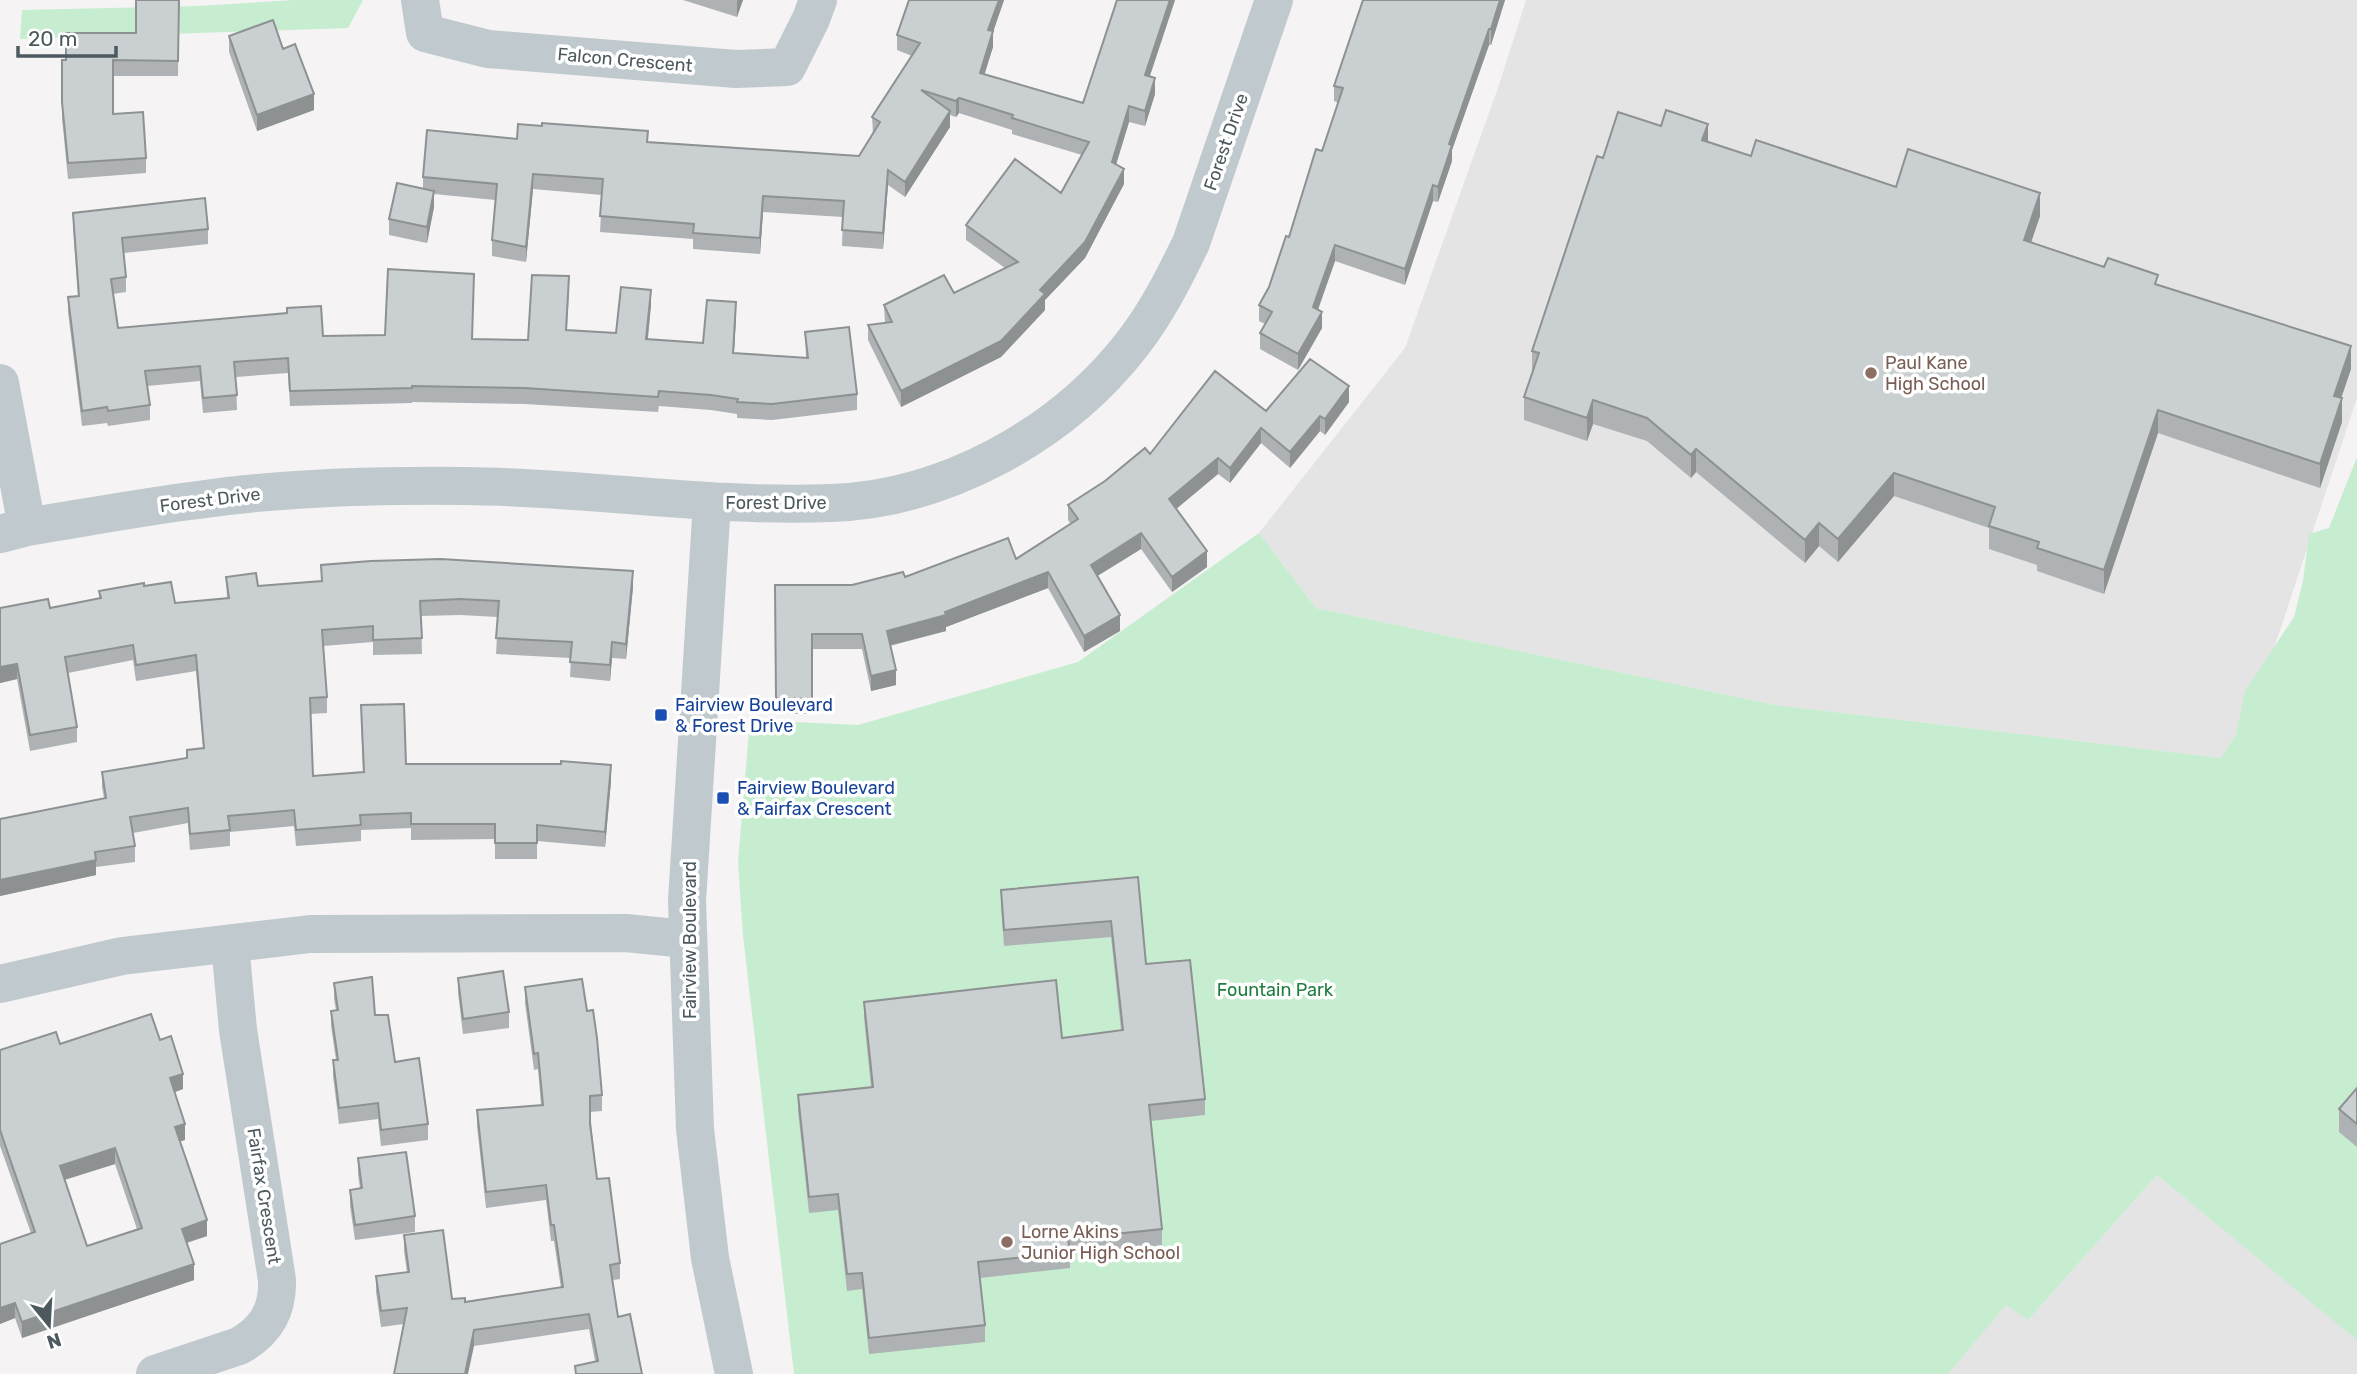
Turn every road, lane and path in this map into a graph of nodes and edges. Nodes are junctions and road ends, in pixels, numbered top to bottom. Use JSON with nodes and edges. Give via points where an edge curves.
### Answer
{"nodes":[{"id":1,"x":420,"y":0,"type":"edge"},
{"id":2,"x":818,"y":0,"type":"edge"},
{"id":3,"x":1274,"y":0,"type":"edge"},
{"id":4,"x":0,"y":383,"type":"edge"},
{"id":5,"x":712,"y":502,"type":"junction"},
{"id":6,"x":14,"y":530,"type":"edge"},
{"id":7,"x":686,"y":939,"type":"junction"},
{"id":8,"x":230,"y":944,"type":"junction"},
{"id":9,"x":0,"y":984,"type":"edge"},
{"id":10,"x":155,"y":1374,"type":"edge"},
{"id":11,"x":734,"y":1374,"type":"edge"}],
"edges":[{"from":1,"to":2,"type":"street","name":"Falcon Crescent","via":[[425,33],[488,49],[736,69],[787,67]]},
{"from":3,"to":5,"type":"street","name":"Forest Drive","via":[[1191,243],[1174,278],[1132,344],[1075,404],[1002,454],[920,488],[833,503]]},
{"from":4,"to":6,"type":"street"},
{"from":5,"to":6,"type":"street","name":"Forest Drive","via":[[558,489],[375,486],[200,499]]},
{"from":5,"to":7,"type":"street","name":"Fairview Boulevard"},
{"from":7,"to":8,"type":"street","via":[[626,933],[310,934]]},
{"from":7,"to":11,"type":"street","name":"Fairview Boulevard","via":[[695,1129],[710,1258]]},
{"from":8,"to":9,"type":"street","via":[[122,956]]},
{"from":8,"to":10,"type":"street","name":"Fairfax Crescent","via":[[237,1030],[277,1280],[275,1306],[262,1330],[239,1346]]}]}
